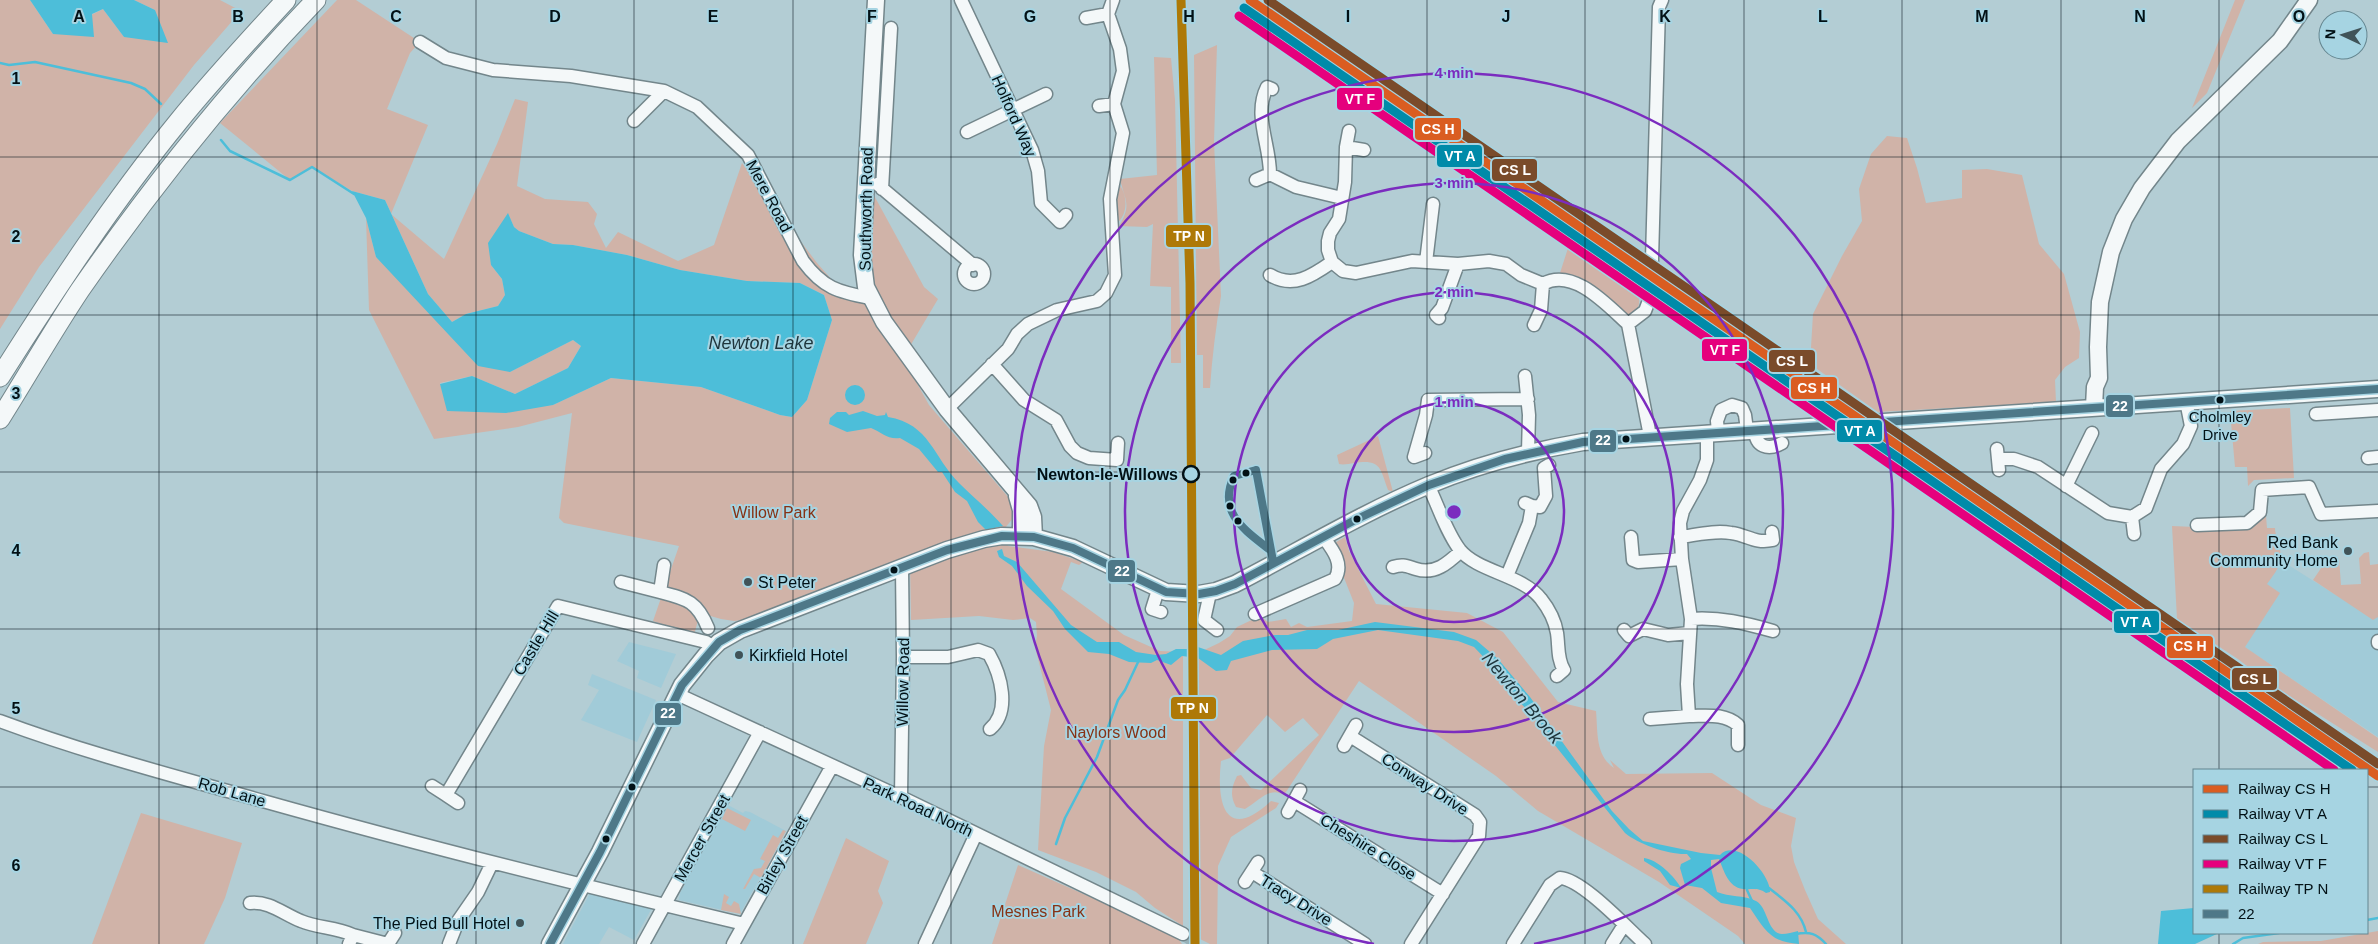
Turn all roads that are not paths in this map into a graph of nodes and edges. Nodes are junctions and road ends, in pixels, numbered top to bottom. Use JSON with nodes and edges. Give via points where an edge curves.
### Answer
{"nodes":[{"id":1,"x":286,"y":0,"type":"edge"},
{"id":2,"x":316,"y":0,"type":"edge"},
{"id":3,"x":876,"y":0,"type":"edge"},
{"id":4,"x":961,"y":0,"type":"edge"},
{"id":5,"x":1113,"y":0,"type":"edge"},
{"id":6,"x":1662,"y":0,"type":"edge"},
{"id":7,"x":2309,"y":0,"type":"edge"},
{"id":8,"x":1108,"y":14,"type":"junction"},
{"id":9,"x":1083,"y":19,"type":"dead end"},
{"id":10,"x":894,"y":32,"type":"dead end"},
{"id":11,"x":420,"y":42,"type":"dead end"},
{"id":12,"x":1268,"y":86,"type":"dead end"},
{"id":13,"x":664,"y":91,"type":"junction"},
{"id":14,"x":1046,"y":94,"type":"dead end"},
{"id":15,"x":1114,"y":104,"type":"junction"},
{"id":16,"x":1099,"y":106,"type":"dead end"},
{"id":17,"x":1013,"y":110,"type":"junction"},
{"id":18,"x":630,"y":121,"type":"dead end"},
{"id":19,"x":1349,"y":131,"type":"dead end"},
{"id":20,"x":967,"y":132,"type":"dead end"},
{"id":21,"x":1346,"y":147,"type":"junction"},
{"id":22,"x":1364,"y":150,"type":"dead end"},
{"id":23,"x":866,"y":174,"type":"junction"},
{"id":24,"x":1270,"y":174,"type":"junction"},
{"id":25,"x":1256,"y":180,"type":"dead end"},
{"id":26,"x":882,"y":189,"type":"junction"},
{"id":27,"x":1342,"y":198,"type":"junction"},
{"id":28,"x":1434,"y":204,"type":"dead end"},
{"id":29,"x":1066,"y":215,"type":"dead end"},
{"id":30,"x":1332,"y":262,"type":"junction"},
{"id":31,"x":1426,"y":262,"type":"junction"},
{"id":32,"x":1458,"y":264,"type":"junction"},
{"id":33,"x":973,"y":265,"type":"dead end"},
{"id":34,"x":1270,"y":274,"type":"dead end"},
{"id":35,"x":1543,"y":284,"type":"junction"},
{"id":36,"x":870,"y":298,"type":"junction"},
{"id":37,"x":1436,"y":315,"type":"dead end"},
{"id":38,"x":1628,"y":324,"type":"junction"},
{"id":39,"x":1533,"y":325,"type":"dead end"},
{"id":40,"x":992,"y":364,"type":"junction"},
{"id":41,"x":1525,"y":376,"type":"dead end"},
{"id":42,"x":0,"y":377,"type":"edge"},
{"id":43,"x":2378,"y":389,"type":"edge"},
{"id":44,"x":1528,"y":399,"type":"junction"},
{"id":45,"x":2186,"y":401,"type":"junction"},
{"id":46,"x":2101,"y":407,"type":"junction"},
{"id":47,"x":947,"y":409,"type":"junction"},
{"id":48,"x":2378,"y":410,"type":"edge"},
{"id":49,"x":2316,"y":414,"type":"dead end"},
{"id":50,"x":0,"y":419,"type":"edge"},
{"id":51,"x":1751,"y":429,"type":"junction"},
{"id":52,"x":1712,"y":432,"type":"junction"},
{"id":53,"x":2092,"y":433,"type":"dead end"},
{"id":54,"x":1650,"y":436,"type":"junction"},
{"id":55,"x":1782,"y":442,"type":"dead end"},
{"id":56,"x":1118,"y":443,"type":"dead end"},
{"id":57,"x":1528,"y":452,"type":"junction"},
{"id":58,"x":1416,"y":456,"type":"dead end"},
{"id":59,"x":1998,"y":459,"type":"dead end"},
{"id":60,"x":1548,"y":465,"type":"dead end"},
{"id":61,"x":1428,"y":485,"type":"junction"},
{"id":62,"x":2066,"y":486,"type":"junction"},
{"id":63,"x":2378,"y":511,"type":"edge"},
{"id":64,"x":2132,"y":517,"type":"junction"},
{"id":65,"x":2198,"y":525,"type":"dead end"},
{"id":66,"x":2134,"y":534,"type":"dead end"},
{"id":67,"x":1027,"y":536,"type":"junction"},
{"id":68,"x":1631,"y":537,"type":"dead end"},
{"id":69,"x":1324,"y":538,"type":"junction"},
{"id":70,"x":1680,"y":538,"type":"junction"},
{"id":71,"x":1774,"y":539,"type":"dead end"},
{"id":72,"x":1461,"y":551,"type":"junction"},
{"id":73,"x":1682,"y":558,"type":"junction"},
{"id":74,"x":1400,"y":562,"type":"dead end"},
{"id":75,"x":664,"y":565,"type":"dead end"},
{"id":76,"x":902,"y":568,"type":"junction"},
{"id":77,"x":1507,"y":576,"type":"junction"},
{"id":78,"x":621,"y":582,"type":"dead end"},
{"id":79,"x":1158,"y":590,"type":"junction"},
{"id":80,"x":660,"y":592,"type":"junction"},
{"id":81,"x":1210,"y":592,"type":"junction"},
{"id":82,"x":1152,"y":609,"type":"dead end"},
{"id":83,"x":1264,"y":614,"type":"dead end"},
{"id":84,"x":1691,"y":619,"type":"junction"},
{"id":85,"x":1216,"y":630,"type":"dead end"},
{"id":86,"x":1773,"y":632,"type":"dead end"},
{"id":87,"x":1690,"y":633,"type":"junction"},
{"id":88,"x":1628,"y":636,"type":"dead end"},
{"id":89,"x":710,"y":644,"type":"junction"},
{"id":90,"x":904,"y":657,"type":"junction"},
{"id":91,"x":1564,"y":671,"type":"dead end"},
{"id":92,"x":678,"y":694,"type":"junction"},
{"id":93,"x":1689,"y":716,"type":"junction"},
{"id":94,"x":1000,"y":717,"type":"junction"},
{"id":95,"x":1650,"y":720,"type":"dead end"},
{"id":96,"x":0,"y":721,"type":"edge"},
{"id":97,"x":990,"y":728,"type":"dead end"},
{"id":98,"x":1004,"y":730,"type":"dead end"},
{"id":99,"x":760,"y":732,"type":"junction"},
{"id":100,"x":1350,"y":735,"type":"dead end"},
{"id":101,"x":1738,"y":745,"type":"dead end"},
{"id":102,"x":832,"y":766,"type":"junction"},
{"id":103,"x":432,"y":786,"type":"dead end"},
{"id":104,"x":446,"y":795,"type":"junction"},
{"id":105,"x":901,"y":797,"type":"junction"},
{"id":106,"x":1294,"y":801,"type":"dead end"},
{"id":107,"x":458,"y":803,"type":"dead end"},
{"id":108,"x":976,"y":834,"type":"junction"},
{"id":109,"x":492,"y":863,"type":"junction"},
{"id":110,"x":1252,"y":872,"type":"dead end"},
{"id":111,"x":582,"y":885,"type":"junction"},
{"id":112,"x":1443,"y":894,"type":"junction"},
{"id":113,"x":250,"y":904,"type":"dead end"},
{"id":114,"x":665,"y":905,"type":"junction"},
{"id":115,"x":744,"y":924,"type":"junction"},
{"id":116,"x":1624,"y":925,"type":"junction"},
{"id":117,"x":396,"y":933,"type":"dead end"},
{"id":118,"x":1183,"y":934,"type":"tunnel mouth"},
{"id":119,"x":351,"y":940,"type":"edge"},
{"id":120,"x":388,"y":944,"type":"edge"},
{"id":121,"x":448,"y":944,"type":"edge"},
{"id":122,"x":550,"y":944,"type":"edge"},
{"id":123,"x":643,"y":944,"type":"edge"},
{"id":124,"x":733,"y":944,"type":"edge"},
{"id":125,"x":925,"y":944,"type":"edge"},
{"id":126,"x":1365,"y":944,"type":"edge"},
{"id":127,"x":1411,"y":944,"type":"edge"},
{"id":128,"x":1513,"y":944,"type":"edge"},
{"id":129,"x":1612,"y":944,"type":"edge"},
{"id":130,"x":1644,"y":944,"type":"edge"}],
"edges":[{"from":1,"to":42,"type":"highway","via":[[184,114],[139,172],[61,281]]},
{"from":2,"to":50,"type":"highway","via":[[251,70],[157,184],[79,292]]},
{"from":3,"to":23,"type":"main road","name":"Southworth Road"},
{"from":4,"to":17,"type":"street","name":"Holford Way"},
{"from":5,"to":8,"type":"street"},
{"from":6,"to":38,"type":"street","via":[[1656,82],[1652,280],[1648,306]]},
{"from":7,"to":46,"type":"main road","via":[[2280,41],[2178,141],[2124,218],[2111,252],[2100,302],[2099,378],[2104,381]]},
{"from":8,"to":9,"type":"street"},
{"from":8,"to":15,"type":"street","via":[[1123,61],[1122,80]]},
{"from":10,"to":26,"type":"street"},
{"from":11,"to":13,"type":"street","name":"Mere Road","via":[[446,58],[493,70],[571,76]]},
{"from":12,"to":24,"type":"street","via":[[1261,98],[1261,112]]},
{"from":13,"to":18,"type":"street"},
{"from":13,"to":36,"type":"street","name":"Mere Road","via":[[697,107],[748,155],[814,276],[833,289]]},
{"from":14,"to":17,"type":"street"},
{"from":15,"to":16,"type":"street"},
{"from":15,"to":40,"type":"street","via":[[1128,134],[1110,200],[1115,275],[1106,302],[1064,303],[1022,328],[1008,349]]},
{"from":17,"to":20,"type":"street"},
{"from":17,"to":29,"type":"street","name":"Holford Way","via":[[1032,150],[1041,203],[1060,222]]},
{"from":19,"to":21,"type":"street"},
{"from":21,"to":22,"type":"street"},
{"from":21,"to":27,"type":"street"},
{"from":23,"to":26,"type":"street"},
{"from":23,"to":36,"type":"main road","name":"Southworth Road","via":[[862,254]]},
{"from":24,"to":25,"type":"street"},
{"from":24,"to":27,"type":"street","via":[[1296,188]]},
{"from":26,"to":33,"type":"street"},
{"from":27,"to":30,"type":"street","via":[[1339,219],[1328,241]]},
{"from":28,"to":31,"type":"street"},
{"from":30,"to":31,"type":"street","via":[[1343,271],[1356,273],[1399,263]]},
{"from":30,"to":34,"type":"street","via":[[1304,280],[1277,280]]},
{"from":31,"to":32,"type":"street"},
{"from":32,"to":35,"type":"street","via":[[1489,261],[1506,264],[1521,275]]},
{"from":32,"to":37,"type":"street","via":[[1442,308]]},
{"from":35,"to":38,"type":"street","via":[[1569,280],[1606,304]]},
{"from":35,"to":39,"type":"street","via":[[1541,310]]},
{"from":36,"to":47,"type":"main road","name":"Southworth Road"},
{"from":38,"to":54,"type":"street"},
{"from":40,"to":47,"type":"street"},
{"from":40,"to":56,"type":"street","via":[[1024,400],[1056,420],[1077,453],[1116,465]]},
{"from":41,"to":44,"type":"street"},
{"from":43,"to":45,"type":"main road"},
{"from":44,"to":57,"type":"street"},
{"from":44,"to":58,"type":"street","via":[[1424,400],[1426,415]]},
{"from":45,"to":46,"type":"main road"},
{"from":45,"to":64,"type":"street","via":[[2191,426],[2183,444],[2161,469],[2146,508]]},
{"from":46,"to":51,"type":"main road"},
{"from":47,"to":67,"type":"main road","name":"Southworth Road","via":[[1026,501],[1031,511]]},
{"from":48,"to":49,"type":"street"},
{"from":51,"to":52,"type":"main road"},
{"from":51,"to":52,"type":"street","via":[[1742,408],[1732,405],[1721,410]]},
{"from":51,"to":55,"type":"street","via":[[1762,446],[1770,448]]},
{"from":52,"to":54,"type":"main road"},
{"from":52,"to":70,"type":"street","via":[[1708,460],[1683,511]]},
{"from":53,"to":62,"type":"street"},
{"from":54,"to":57,"type":"main road","via":[[1583,442]]},
{"from":57,"to":61,"type":"main road"},
{"from":59,"to":62,"type":"street","via":[[2025,462],[2053,475]]},
{"from":60,"to":77,"type":"street","via":[[1544,468],[1546,496],[1540,507],[1529,505],[1529,523]]},
{"from":61,"to":69,"type":"main road"},
{"from":61,"to":72,"type":"street"},
{"from":62,"to":64,"type":"street","via":[[2108,513]]},
{"from":63,"to":65,"type":"street","via":[[2321,514],[2309,487],[2262,490],[2260,512],[2247,523]]},
{"from":64,"to":66,"type":"street"},
{"from":67,"to":76,"type":"main road","via":[[984,539]]},
{"from":67,"to":79,"type":"main road","via":[[1085,552]]},
{"from":68,"to":73,"type":"street","via":[[1636,565]]},
{"from":69,"to":81,"type":"main road","via":[[1234,584]]},
{"from":69,"to":83,"type":"street","via":[[1338,562],[1339,572],[1335,579]]},
{"from":70,"to":71,"type":"street","via":[[1720,532],[1762,542]]},
{"from":70,"to":73,"type":"street"},
{"from":72,"to":74,"type":"street","via":[[1446,565],[1426,571]]},
{"from":72,"to":77,"type":"street"},
{"from":73,"to":84,"type":"street"},
{"from":75,"to":80,"type":"street"},
{"from":76,"to":89,"type":"main road"},
{"from":76,"to":90,"type":"street","name":"Willow Road"},
{"from":77,"to":91,"type":"street","via":[[1541,598],[1553,617]]},
{"from":78,"to":80,"type":"street"},
{"from":79,"to":81,"type":"main road"},
{"from":79,"to":82,"type":"street"},
{"from":80,"to":89,"type":"street","via":[[686,598],[698,609],[709,622]]},
{"from":81,"to":85,"type":"street","via":[[1210,600],[1200,617]]},
{"from":84,"to":86,"type":"street","via":[[1735,620]]},
{"from":84,"to":87,"type":"street"},
{"from":87,"to":88,"type":"street","via":[[1668,635],[1644,629]]},
{"from":87,"to":93,"type":"street"},
{"from":89,"to":92,"type":"main road"},
{"from":89,"to":104,"type":"street","name":"Castle Hill","via":[[558,606]]},
{"from":90,"to":94,"type":"street","via":[[948,657],[978,650],[989,654],[1002,686]]},
{"from":90,"to":105,"type":"street","name":"Willow Road"},
{"from":92,"to":99,"type":"street","name":"Park Road North"},
{"from":92,"to":111,"type":"main road"},
{"from":93,"to":95,"type":"street"},
{"from":93,"to":101,"type":"street","via":[[1718,716],[1740,722]]},
{"from":94,"to":97,"type":"street"},
{"from":94,"to":98,"type":"street"},
{"from":96,"to":109,"type":"street","name":"Rob Lane","via":[[162,773]]},
{"from":99,"to":102,"type":"street","name":"Park Road North"},
{"from":99,"to":114,"type":"street","name":"Mercer Street"},
{"from":100,"to":112,"type":"street","name":"Conway Drive","via":[[1478,818],[1479,836]]},
{"from":102,"to":105,"type":"street","name":"Park Road North"},
{"from":102,"to":115,"type":"street","name":"Birley Street"},
{"from":103,"to":104,"type":"street"},
{"from":104,"to":107,"type":"street"},
{"from":105,"to":108,"type":"street","name":"Park Road North"},
{"from":106,"to":112,"type":"street","name":"Cheshire Close"},
{"from":108,"to":118,"type":"street","name":"Park Road North"},
{"from":108,"to":125,"type":"street"},
{"from":109,"to":111,"type":"street","name":"Rob Lane"},
{"from":109,"to":121,"type":"street"},
{"from":110,"to":126,"type":"street","name":"Tracy Drive"},
{"from":111,"to":114,"type":"street","name":"Rob Lane"},
{"from":111,"to":122,"type":"main road"},
{"from":112,"to":127,"type":"street","name":"Conway Drive"},
{"from":113,"to":119,"type":"street","via":[[267,904],[301,921],[341,930]]},
{"from":114,"to":115,"type":"street","name":"Rob Lane"},
{"from":114,"to":123,"type":"street","name":"Mercer Street"},
{"from":115,"to":124,"type":"street","name":"Birley Street"},
{"from":116,"to":128,"type":"street","via":[[1570,880],[1560,878],[1550,885]]},
{"from":116,"to":129,"type":"street"},
{"from":116,"to":130,"type":"street"},
{"from":117,"to":120,"type":"street"},
{"from":119,"to":120,"type":"street"}]}
